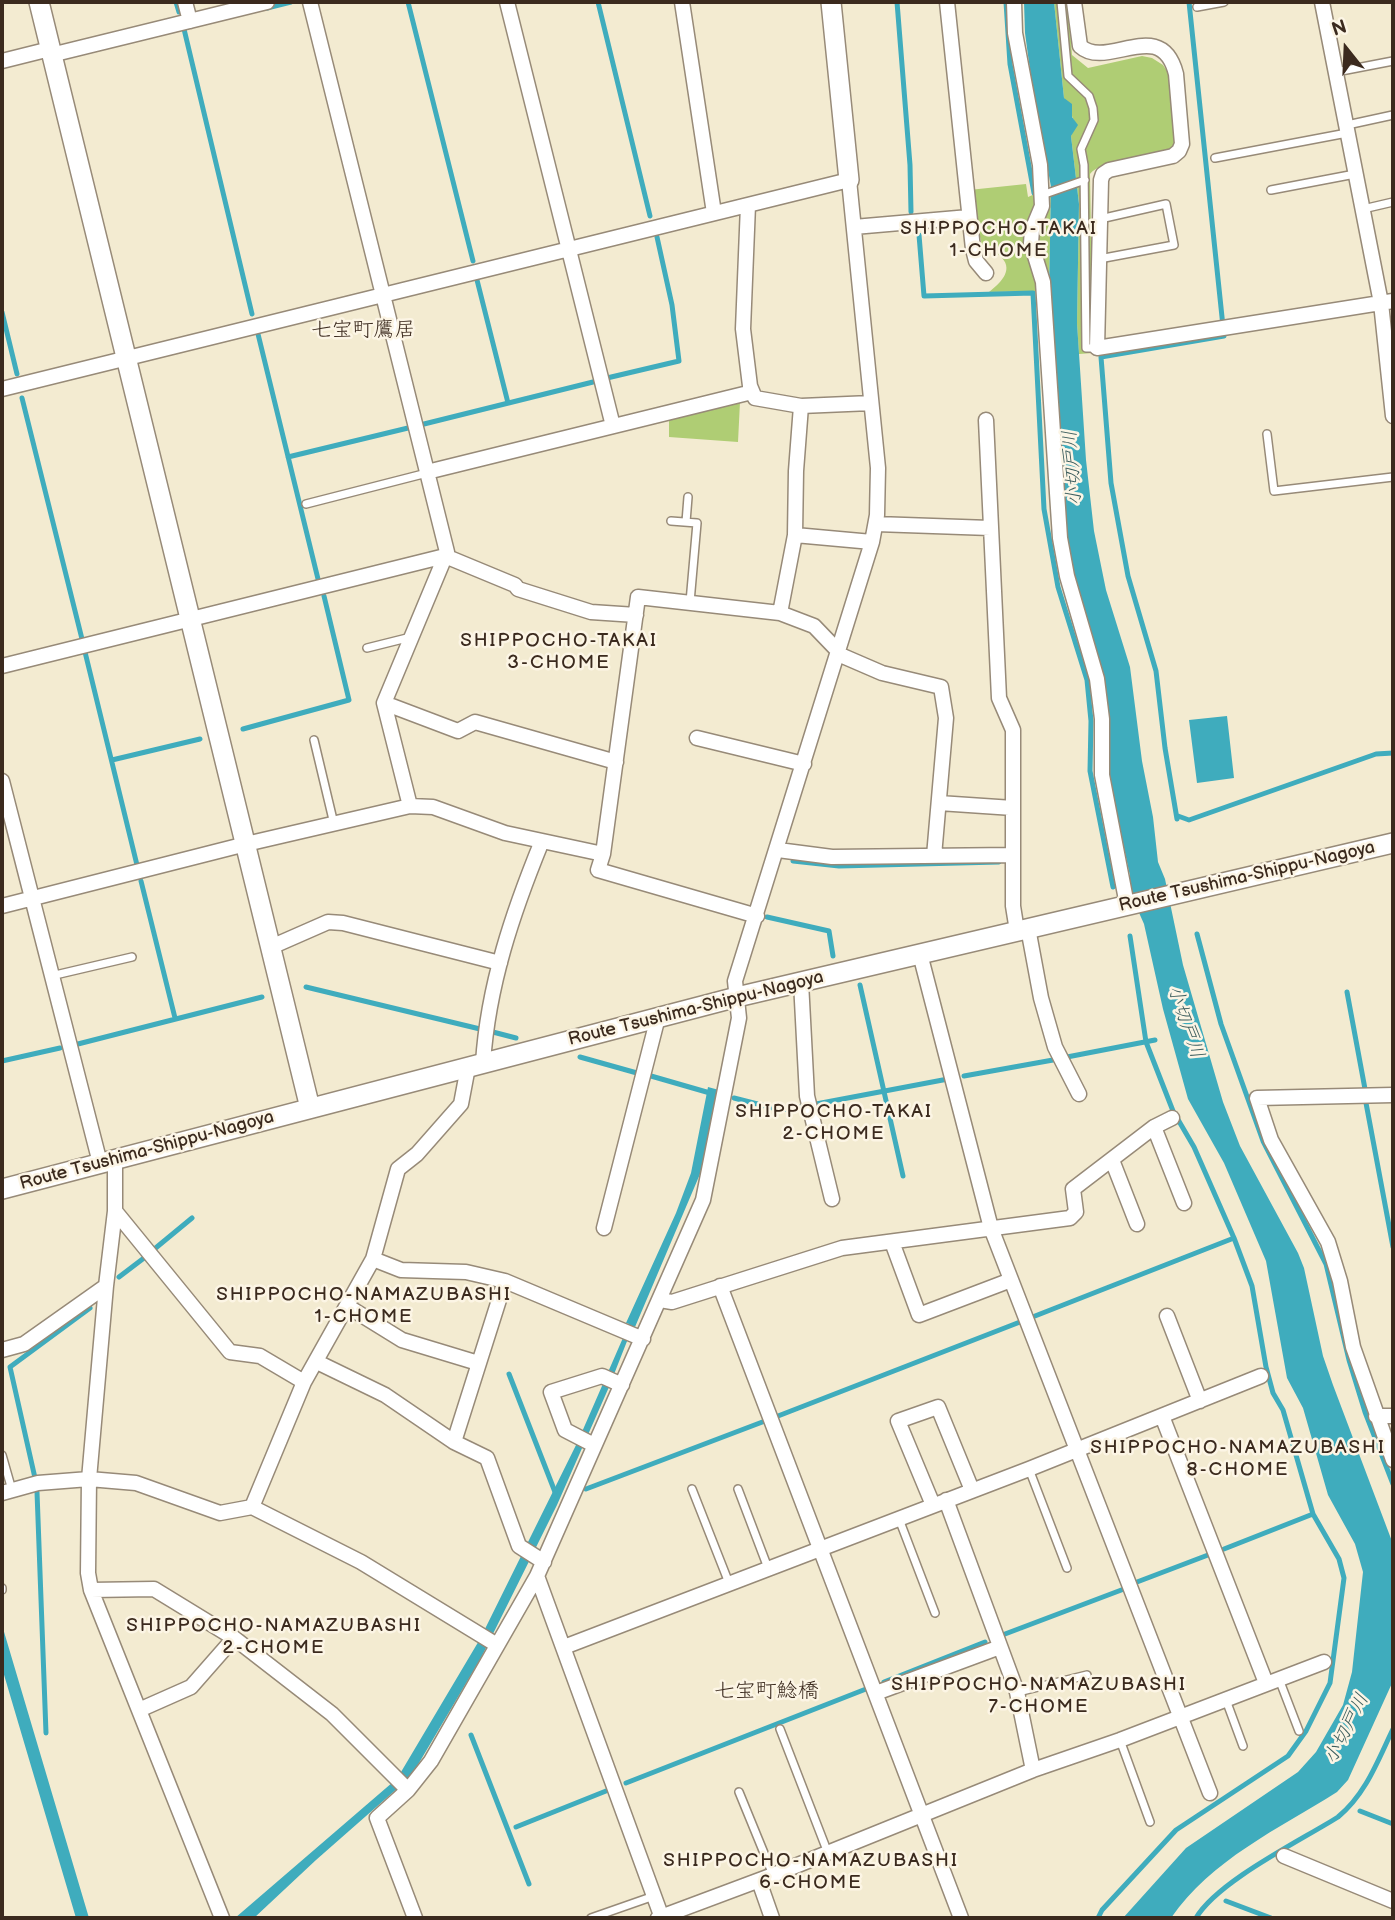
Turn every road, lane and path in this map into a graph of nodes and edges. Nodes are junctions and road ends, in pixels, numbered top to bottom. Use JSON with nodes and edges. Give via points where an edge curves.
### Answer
{"nodes":[{"id":1,"x":39,"y":2,"type":"edge"},
{"id":2,"x":185,"y":2,"type":"edge"},
{"id":3,"x":267,"y":2,"type":"edge"},
{"id":4,"x":310,"y":2,"type":"edge"},
{"id":5,"x":507,"y":2,"type":"edge"},
{"id":6,"x":682,"y":2,"type":"edge"},
{"id":7,"x":831,"y":2,"type":"edge"},
{"id":8,"x":947,"y":2,"type":"edge"},
{"id":9,"x":1014,"y":2,"type":"edge"},
{"id":10,"x":1061,"y":2,"type":"edge"},
{"id":11,"x":1074,"y":2,"type":"edge"},
{"id":12,"x":1224,"y":2,"type":"edge"},
{"id":13,"x":1322,"y":2,"type":"edge"},
{"id":14,"x":1198,"y":7,"type":"dead end"},
{"id":15,"x":190,"y":21,"type":"junction"},
{"id":16,"x":51,"y":52,"type":"junction"},
{"id":17,"x":2,"y":61,"type":"edge"},
{"id":18,"x":1393,"y":61,"type":"edge"},
{"id":19,"x":1336,"y":72,"type":"junction"},
{"id":20,"x":1393,"y":115,"type":"edge"},
{"id":21,"x":1347,"y":129,"type":"junction"},
{"id":22,"x":1215,"y":158,"type":"dead end"},
{"id":23,"x":1355,"y":174,"type":"junction"},
{"id":24,"x":849,"y":180,"type":"junction"},
{"id":25,"x":1083,"y":181,"type":"junction"},
{"id":26,"x":1270,"y":190,"type":"dead end"},
{"id":27,"x":1043,"y":195,"type":"junction"},
{"id":28,"x":1393,"y":202,"type":"edge"},
{"id":29,"x":748,"y":205,"type":"junction"},
{"id":30,"x":1362,"y":209,"type":"junction"},
{"id":31,"x":714,"y":213,"type":"junction"},
{"id":32,"x":969,"y":217,"type":"junction"},
{"id":33,"x":1100,"y":219,"type":"junction"},
{"id":34,"x":854,"y":227,"type":"junction"},
{"id":35,"x":567,"y":249,"type":"junction"},
{"id":36,"x":1100,"y":259,"type":"junction"},
{"id":37,"x":986,"y":273,"type":"dead end"},
{"id":38,"x":383,"y":295,"type":"junction"},
{"id":39,"x":1387,"y":302,"type":"edge"},
{"id":40,"x":1097,"y":348,"type":"junction"},
{"id":41,"x":126,"y":358,"type":"junction"},
{"id":42,"x":2,"y":389,"type":"edge"},
{"id":43,"x":752,"y":392,"type":"junction"},
{"id":44,"x":1392,"y":397,"type":"edge"},
{"id":45,"x":871,"y":403,"type":"junction"},
{"id":46,"x":801,"y":407,"type":"junction"},
{"id":47,"x":1393,"y":416,"type":"edge"},
{"id":48,"x":986,"y":420,"type":"dead end"},
{"id":49,"x":612,"y":426,"type":"junction"},
{"id":50,"x":1267,"y":434,"type":"dead end"},
{"id":51,"x":427,"y":472,"type":"junction"},
{"id":52,"x":1393,"y":477,"type":"edge"},
{"id":53,"x":688,"y":497,"type":"dead end"},
{"id":54,"x":306,"y":504,"type":"dead end"},
{"id":55,"x":671,"y":521,"type":"dead end"},
{"id":56,"x":686,"y":522,"type":"junction"},
{"id":57,"x":876,"y":524,"type":"junction"},
{"id":58,"x":990,"y":528,"type":"junction"},
{"id":59,"x":795,"y":535,"type":"junction"},
{"id":60,"x":872,"y":542,"type":"junction"},
{"id":61,"x":445,"y":556,"type":"junction"},
{"id":62,"x":690,"y":603,"type":"junction"},
{"id":63,"x":780,"y":613,"type":"junction"},
{"id":64,"x":635,"y":615,"type":"junction"},
{"id":65,"x":191,"y":620,"type":"junction"},
{"id":66,"x":411,"y":637,"type":"junction"},
{"id":67,"x":367,"y":648,"type":"dead end"},
{"id":68,"x":839,"y":653,"type":"junction"},
{"id":69,"x":2,"y":666,"type":"edge"},
{"id":70,"x":384,"y":703,"type":"junction"},
{"id":71,"x":697,"y":738,"type":"dead end"},
{"id":72,"x":314,"y":740,"type":"dead end"},
{"id":73,"x":616,"y":762,"type":"junction"},
{"id":74,"x":804,"y":764,"type":"junction"},
{"id":75,"x":2,"y":781,"type":"edge"},
{"id":76,"x":939,"y":803,"type":"junction"},
{"id":77,"x":410,"y":806,"type":"junction"},
{"id":78,"x":1013,"y":808,"type":"junction"},
{"id":79,"x":334,"y":824,"type":"junction"},
{"id":80,"x":542,"y":841,"type":"junction"},
{"id":81,"x":1393,"y":843,"type":"edge"},
{"id":82,"x":246,"y":844,"type":"junction"},
{"id":83,"x":778,"y":850,"type":"junction"},
{"id":84,"x":603,"y":854,"type":"junction"},
{"id":85,"x":1013,"y":855,"type":"junction"},
{"id":86,"x":934,"y":856,"type":"junction"},
{"id":87,"x":30,"y":899,"type":"junction"},
{"id":88,"x":1129,"y":904,"type":"junction"},
{"id":89,"x":2,"y":906,"type":"edge"},
{"id":90,"x":757,"y":916,"type":"junction"},
{"id":91,"x":1023,"y":930,"type":"junction"},
{"id":92,"x":271,"y":947,"type":"junction"},
{"id":93,"x":920,"y":954,"type":"junction"},
{"id":94,"x":132,"y":957,"type":"dead end"},
{"id":95,"x":500,"y":963,"type":"junction"},
{"id":96,"x":50,"y":976,"type":"junction"},
{"id":97,"x":801,"y":982,"type":"junction"},
{"id":98,"x":737,"y":997,"type":"junction"},
{"id":99,"x":658,"y":1017,"type":"junction"},
{"id":100,"x":475,"y":1065,"type":"junction"},
{"id":101,"x":1079,"y":1094,"type":"dead end"},
{"id":102,"x":1393,"y":1095,"type":"edge"},
{"id":103,"x":310,"y":1108,"type":"junction"},
{"id":104,"x":1172,"y":1118,"type":"dead end"},
{"id":105,"x":1154,"y":1127,"type":"junction"},
{"id":106,"x":1112,"y":1160,"type":"junction"},
{"id":107,"x":107,"y":1161,"type":"junction"},
{"id":108,"x":2,"y":1189,"type":"edge"},
{"id":109,"x":832,"y":1199,"type":"dead end"},
{"id":110,"x":1184,"y":1203,"type":"dead end"},
{"id":111,"x":115,"y":1211,"type":"junction"},
{"id":112,"x":1137,"y":1224,"type":"dead end"},
{"id":113,"x":604,"y":1228,"type":"dead end"},
{"id":114,"x":991,"y":1228,"type":"junction"},
{"id":115,"x":892,"y":1242,"type":"junction"},
{"id":116,"x":373,"y":1259,"type":"junction"},
{"id":117,"x":505,"y":1280,"type":"junction"},
{"id":118,"x":1011,"y":1280,"type":"junction"},
{"id":119,"x":106,"y":1286,"type":"junction"},
{"id":120,"x":720,"y":1286,"type":"junction"},
{"id":121,"x":660,"y":1300,"type":"junction"},
{"id":122,"x":347,"y":1306,"type":"junction"},
{"id":123,"x":1167,"y":1316,"type":"dead end"},
{"id":124,"x":640,"y":1338,"type":"junction"},
{"id":125,"x":2,"y":1350,"type":"edge"},
{"id":126,"x":317,"y":1362,"type":"junction"},
{"id":127,"x":478,"y":1363,"type":"junction"},
{"id":128,"x":1261,"y":1376,"type":"dead end"},
{"id":129,"x":613,"y":1381,"type":"junction"},
{"id":130,"x":304,"y":1382,"type":"junction"},
{"id":131,"x":1200,"y":1401,"type":"junction"},
{"id":132,"x":1162,"y":1416,"type":"junction"},
{"id":133,"x":1376,"y":1416,"type":"junction"},
{"id":134,"x":1393,"y":1416,"type":"edge"},
{"id":135,"x":454,"y":1442,"type":"junction"},
{"id":136,"x":591,"y":1443,"type":"junction"},
{"id":137,"x":1078,"y":1449,"type":"junction"},
{"id":138,"x":2,"y":1455,"type":"edge"},
{"id":139,"x":1393,"y":1460,"type":"edge"},
{"id":140,"x":1028,"y":1469,"type":"junction"},
{"id":141,"x":89,"y":1479,"type":"junction"},
{"id":142,"x":692,"y":1489,"type":"dead end"},
{"id":143,"x":738,"y":1489,"type":"dead end"},
{"id":144,"x":972,"y":1490,"type":"junction"},
{"id":145,"x":7,"y":1492,"type":"edge"},
{"id":146,"x":939,"y":1503,"type":"junction"},
{"id":147,"x":251,"y":1507,"type":"junction"},
{"id":148,"x":899,"y":1518,"type":"junction"},
{"id":149,"x":820,"y":1549,"type":"junction"},
{"id":150,"x":533,"y":1556,"type":"junction"},
{"id":151,"x":768,"y":1568,"type":"junction"},
{"id":152,"x":1067,"y":1568,"type":"dead end"},
{"id":153,"x":537,"y":1576,"type":"junction"},
{"id":154,"x":729,"y":1584,"type":"junction"},
{"id":155,"x":92,"y":1590,"type":"junction"},
{"id":156,"x":935,"y":1613,"type":"dead end"},
{"id":157,"x":234,"y":1638,"type":"junction"},
{"id":158,"x":490,"y":1640,"type":"junction"},
{"id":159,"x":564,"y":1647,"type":"junction"},
{"id":160,"x":1000,"y":1647,"type":"junction"},
{"id":161,"x":1324,"y":1662,"type":"dead end"},
{"id":162,"x":1087,"y":1675,"type":"dead end"},
{"id":163,"x":1273,"y":1681,"type":"junction"},
{"id":164,"x":1017,"y":1692,"type":"junction"},
{"id":165,"x":876,"y":1693,"type":"junction"},
{"id":166,"x":1226,"y":1699,"type":"junction"},
{"id":167,"x":139,"y":1710,"type":"junction"},
{"id":168,"x":1181,"y":1717,"type":"junction"},
{"id":169,"x":780,"y":1729,"type":"dead end"},
{"id":170,"x":1299,"y":1731,"type":"dead end"},
{"id":171,"x":1120,"y":1740,"type":"junction"},
{"id":172,"x":1243,"y":1746,"type":"dead end"},
{"id":173,"x":1033,"y":1770,"type":"junction"},
{"id":174,"x":401,"y":1784,"type":"junction"},
{"id":175,"x":739,"y":1792,"type":"dead end"},
{"id":176,"x":1210,"y":1793,"type":"dead end"},
{"id":177,"x":923,"y":1816,"type":"junction"},
{"id":178,"x":1150,"y":1822,"type":"dead end"},
{"id":179,"x":828,"y":1853,"type":"junction"},
{"id":180,"x":1284,"y":1856,"type":"dead end"},
{"id":181,"x":766,"y":1878,"type":"junction"},
{"id":182,"x":654,"y":1896,"type":"junction"},
{"id":183,"x":1393,"y":1901,"type":"edge"},
{"id":184,"x":222,"y":1918,"type":"edge"},
{"id":185,"x":415,"y":1918,"type":"edge"},
{"id":186,"x":591,"y":1918,"type":"edge"},
{"id":187,"x":661,"y":1918,"type":"edge"},
{"id":188,"x":772,"y":1918,"type":"edge"},
{"id":189,"x":961,"y":1918,"type":"edge"}],
"edges":[{"from":1,"to":16,"type":"main road"},
{"from":2,"to":15,"type":"street"},
{"from":3,"to":15,"type":"street"},
{"from":4,"to":38,"type":"street"},
{"from":5,"to":35,"type":"street"},
{"from":6,"to":31,"type":"street"},
{"from":7,"to":24,"type":"main road"},
{"from":8,"to":32,"type":"street"},
{"from":9,"to":27,"type":"street","via":[[1015,33]]},
{"from":10,"to":25,"type":"lane","via":[[1068,76],[1093,108],[1094,120],[1081,149]]},
{"from":11,"to":33,"type":"street","via":[[1080,46],[1085,51],[1155,47],[1173,63],[1175,74],[1179,151],[1103,174]]},
{"from":12,"to":14,"type":"lane"},
{"from":13,"to":19,"type":"street"},
{"from":15,"to":16,"type":"street"},
{"from":16,"to":17,"type":"street"},
{"from":16,"to":41,"type":"main road"},
{"from":18,"to":19,"type":"lane"},
{"from":19,"to":21,"type":"street"},
{"from":20,"to":21,"type":"lane"},
{"from":21,"to":22,"type":"lane"},
{"from":21,"to":23,"type":"street"},
{"from":23,"to":26,"type":"lane"},
{"from":23,"to":30,"type":"street"},
{"from":24,"to":29,"type":"street"},
{"from":24,"to":34,"type":"street"},
{"from":25,"to":27,"type":"lane"},
{"from":25,"to":40,"type":"lane","via":[[1086,348]]},
{"from":27,"to":88,"type":"street","via":[[1031,243],[1043,282],[1060,538],[1097,679],[1102,775]]},
{"from":28,"to":30,"type":"lane"},
{"from":29,"to":31,"type":"street"},
{"from":29,"to":43,"type":"street","via":[[743,330]]},
{"from":30,"to":39,"type":"street"},
{"from":31,"to":35,"type":"street"},
{"from":32,"to":34,"type":"street"},
{"from":32,"to":37,"type":"street","via":[[976,261]]},
{"from":33,"to":36,"type":"street"},
{"from":33,"to":36,"type":"lane","via":[[1166,204],[1174,245]]},
{"from":34,"to":45,"type":"street"},
{"from":35,"to":38,"type":"street"},
{"from":35,"to":49,"type":"street"},
{"from":36,"to":40,"type":"street"},
{"from":38,"to":41,"type":"street"},
{"from":38,"to":51,"type":"street"},
{"from":39,"to":40,"type":"street"},
{"from":39,"to":44,"type":"street"},
{"from":41,"to":42,"type":"street"},
{"from":41,"to":65,"type":"main road"},
{"from":43,"to":46,"type":"street","via":[[755,398]]},
{"from":43,"to":49,"type":"street"},
{"from":44,"to":47,"type":"street"},
{"from":45,"to":46,"type":"street"},
{"from":45,"to":57,"type":"street","via":[[878,468]]},
{"from":46,"to":59,"type":"street"},
{"from":48,"to":58,"type":"street"},
{"from":49,"to":51,"type":"street"},
{"from":50,"to":52,"type":"lane","via":[[1274,491]]},
{"from":51,"to":54,"type":"lane"},
{"from":51,"to":61,"type":"street"},
{"from":53,"to":56,"type":"lane"},
{"from":55,"to":56,"type":"lane"},
{"from":56,"to":62,"type":"lane","via":[[697,523]]},
{"from":57,"to":58,"type":"street"},
{"from":57,"to":60,"type":"street"},
{"from":58,"to":78,"type":"street","via":[[999,698],[1013,730]]},
{"from":59,"to":60,"type":"street"},
{"from":59,"to":63,"type":"street"},
{"from":60,"to":68,"type":"street"},
{"from":61,"to":64,"type":"street","via":[[518,589],[592,612]]},
{"from":61,"to":65,"type":"street"},
{"from":61,"to":66,"type":"street"},
{"from":62,"to":63,"type":"street"},
{"from":62,"to":64,"type":"street","via":[[638,597]]},
{"from":63,"to":68,"type":"street","via":[[814,626]]},
{"from":64,"to":73,"type":"street"},
{"from":65,"to":69,"type":"street"},
{"from":65,"to":82,"type":"main road"},
{"from":66,"to":67,"type":"lane"},
{"from":66,"to":70,"type":"street"},
{"from":68,"to":74,"type":"street"},
{"from":68,"to":76,"type":"street","via":[[882,673],[941,687],[946,718]]},
{"from":70,"to":73,"type":"street","via":[[458,731],[475,722]]},
{"from":70,"to":77,"type":"street"},
{"from":71,"to":74,"type":"street"},
{"from":72,"to":79,"type":"lane"},
{"from":73,"to":84,"type":"street"},
{"from":74,"to":83,"type":"street"},
{"from":75,"to":87,"type":"street"},
{"from":76,"to":78,"type":"street"},
{"from":76,"to":86,"type":"street"},
{"from":77,"to":79,"type":"street"},
{"from":77,"to":80,"type":"street","via":[[433,807]]},
{"from":78,"to":85,"type":"street"},
{"from":79,"to":82,"type":"street"},
{"from":80,"to":84,"type":"street"},
{"from":80,"to":95,"type":"street"},
{"from":81,"to":88,"type":"main road","name":"Route Tsushima-Shippu-Nagoya"},
{"from":82,"to":87,"type":"street"},
{"from":82,"to":92,"type":"main road"},
{"from":83,"to":86,"type":"street","via":[[832,857]]},
{"from":83,"to":90,"type":"street"},
{"from":84,"to":90,"type":"street","via":[[598,870]]},
{"from":85,"to":86,"type":"street"},
{"from":85,"to":91,"type":"street","via":[[1013,906]]},
{"from":87,"to":89,"type":"street"},
{"from":87,"to":96,"type":"street"},
{"from":88,"to":91,"type":"main road","name":"Route Tsushima-Shippu-Nagoya"},
{"from":90,"to":98,"type":"street","via":[[735,981]]},
{"from":91,"to":93,"type":"main road","name":"Route Tsushima-Shippu-Nagoya"},
{"from":91,"to":101,"type":"street","via":[[1055,1047]]},
{"from":92,"to":95,"type":"street","via":[[328,922],[343,923]]},
{"from":92,"to":103,"type":"main road"},
{"from":93,"to":97,"type":"main road","name":"Route Tsushima-Shippu-Nagoya"},
{"from":93,"to":114,"type":"street"},
{"from":94,"to":96,"type":"lane"},
{"from":95,"to":100,"type":"street"},
{"from":96,"to":107,"type":"street"},
{"from":97,"to":98,"type":"main road","name":"Route Tsushima-Shippu-Nagoya"},
{"from":97,"to":109,"type":"street","via":[[807,1096]]},
{"from":98,"to":99,"type":"main road","name":"Route Tsushima-Shippu-Nagoya"},
{"from":98,"to":121,"type":"street","via":[[739,1018],[703,1200]]},
{"from":99,"to":100,"type":"main road","name":"Route Tsushima-Shippu-Nagoya"},
{"from":99,"to":113,"type":"street"},
{"from":100,"to":103,"type":"main road","name":"Route Tsushima-Shippu-Nagoya"},
{"from":100,"to":116,"type":"street","via":[[461,1104],[398,1169]]},
{"from":102,"to":133,"type":"street","via":[[1257,1098],[1271,1140],[1328,1242],[1353,1347]]},
{"from":103,"to":107,"type":"main road","name":"Route Tsushima-Shippu-Nagoya"},
{"from":104,"to":105,"type":"street"},
{"from":105,"to":106,"type":"street"},
{"from":105,"to":110,"type":"street"},
{"from":106,"to":112,"type":"street"},
{"from":106,"to":114,"type":"street","via":[[1073,1189],[1076,1212],[1070,1219]]},
{"from":107,"to":108,"type":"main road","name":"Route Tsushima-Shippu-Nagoya"},
{"from":107,"to":111,"type":"street"},
{"from":111,"to":119,"type":"street"},
{"from":111,"to":130,"type":"street","via":[[230,1352],[260,1356]]},
{"from":114,"to":115,"type":"street"},
{"from":114,"to":118,"type":"street"},
{"from":115,"to":118,"type":"street","via":[[919,1315]]},
{"from":115,"to":120,"type":"street","via":[[842,1248]]},
{"from":116,"to":117,"type":"street","via":[[401,1270],[466,1272]]},
{"from":116,"to":122,"type":"street"},
{"from":117,"to":124,"type":"street"},
{"from":117,"to":127,"type":"street"},
{"from":118,"to":137,"type":"street"},
{"from":119,"to":125,"type":"street","via":[[24,1344]]},
{"from":119,"to":141,"type":"street"},
{"from":120,"to":121,"type":"street","via":[[672,1302]]},
{"from":120,"to":149,"type":"street"},
{"from":121,"to":124,"type":"street"},
{"from":122,"to":126,"type":"street"},
{"from":122,"to":127,"type":"street","via":[[402,1340]]},
{"from":123,"to":131,"type":"street"},
{"from":124,"to":129,"type":"street"},
{"from":126,"to":130,"type":"street"},
{"from":126,"to":135,"type":"street","via":[[385,1395]]},
{"from":127,"to":135,"type":"street"},
{"from":128,"to":131,"type":"street"},
{"from":129,"to":136,"type":"street"},
{"from":129,"to":136,"type":"street","via":[[551,1392],[565,1430]]},
{"from":130,"to":147,"type":"street"},
{"from":131,"to":132,"type":"street"},
{"from":132,"to":137,"type":"street"},
{"from":132,"to":163,"type":"street"},
{"from":133,"to":134,"type":"street"},
{"from":133,"to":139,"type":"street"},
{"from":135,"to":150,"type":"street","via":[[487,1458],[519,1546]]},
{"from":136,"to":150,"type":"street"},
{"from":137,"to":140,"type":"street"},
{"from":137,"to":168,"type":"street"},
{"from":138,"to":145,"type":"lane"},
{"from":140,"to":144,"type":"street"},
{"from":140,"to":152,"type":"lane"},
{"from":141,"to":145,"type":"street","via":[[38,1483]]},
{"from":141,"to":147,"type":"street","via":[[136,1483],[220,1513]]},
{"from":141,"to":155,"type":"street","via":[[88,1573]]},
{"from":142,"to":154,"type":"lane"},
{"from":143,"to":151,"type":"lane"},
{"from":144,"to":146,"type":"street"},
{"from":144,"to":146,"type":"street","via":[[938,1407],[898,1420]]},
{"from":146,"to":148,"type":"street"},
{"from":146,"to":160,"type":"street"},
{"from":147,"to":158,"type":"street","via":[[360,1562]]},
{"from":148,"to":149,"type":"street"},
{"from":148,"to":156,"type":"lane"},
{"from":149,"to":151,"type":"street"},
{"from":149,"to":165,"type":"street"},
{"from":150,"to":153,"type":"street"},
{"from":151,"to":154,"type":"street"},
{"from":153,"to":158,"type":"street"},
{"from":153,"to":159,"type":"street"},
{"from":154,"to":159,"type":"street"},
{"from":155,"to":157,"type":"street","via":[[154,1589]]},
{"from":155,"to":167,"type":"street"},
{"from":157,"to":167,"type":"street","via":[[191,1687]]},
{"from":157,"to":174,"type":"street","via":[[332,1714]]},
{"from":158,"to":174,"type":"street","via":[[431,1761]]},
{"from":159,"to":182,"type":"street"},
{"from":160,"to":164,"type":"street"},
{"from":160,"to":165,"type":"street"},
{"from":161,"to":163,"type":"street"},
{"from":162,"to":164,"type":"lane"},
{"from":163,"to":166,"type":"street"},
{"from":163,"to":170,"type":"lane"},
{"from":164,"to":173,"type":"street"},
{"from":165,"to":177,"type":"street"},
{"from":166,"to":168,"type":"street"},
{"from":166,"to":172,"type":"lane"},
{"from":167,"to":184,"type":"street"},
{"from":168,"to":171,"type":"street"},
{"from":168,"to":176,"type":"street"},
{"from":169,"to":179,"type":"lane"},
{"from":171,"to":173,"type":"street"},
{"from":171,"to":178,"type":"lane"},
{"from":173,"to":177,"type":"street"},
{"from":174,"to":185,"type":"street","via":[[377,1818]]},
{"from":175,"to":181,"type":"lane"},
{"from":177,"to":179,"type":"street"},
{"from":177,"to":189,"type":"street"},
{"from":179,"to":181,"type":"street"},
{"from":180,"to":183,"type":"street"},
{"from":181,"to":187,"type":"street"},
{"from":181,"to":188,"type":"street"},
{"from":182,"to":186,"type":"lane"},
{"from":182,"to":187,"type":"street"}]}
